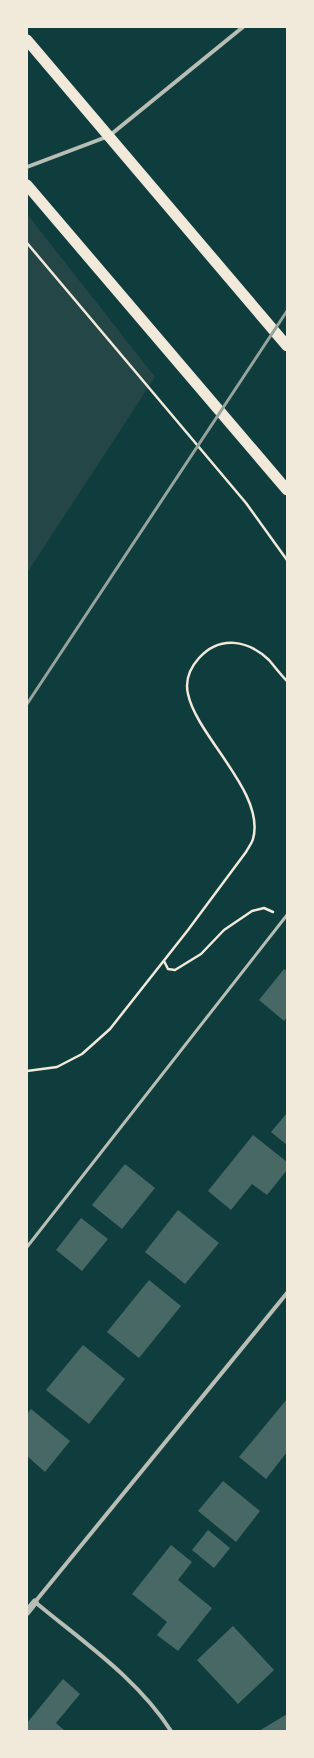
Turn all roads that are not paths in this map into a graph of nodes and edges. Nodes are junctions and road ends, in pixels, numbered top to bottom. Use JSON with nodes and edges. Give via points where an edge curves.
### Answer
{"nodes":[{"id":1,"x":243,"y":27,"type":"edge"},
{"id":2,"x":27,"y":40,"type":"edge"},
{"id":3,"x":109,"y":136,"type":"junction"},
{"id":4,"x":27,"y":167,"type":"edge"},
{"id":5,"x":27,"y":185,"type":"edge"},
{"id":6,"x":287,"y":346,"type":"edge"},
{"id":7,"x":287,"y":490,"type":"edge"},
{"id":8,"x":286,"y":916,"type":"edge"},
{"id":9,"x":27,"y":1247,"type":"edge"},
{"id":10,"x":287,"y":1293,"type":"edge"},
{"id":11,"x":35,"y":1602,"type":"junction"},
{"id":12,"x":27,"y":1612,"type":"edge"},
{"id":13,"x":171,"y":1731,"type":"edge"}],
"edges":[{"from":1,"to":3,"type":"street"},
{"from":2,"to":3,"type":"highway"},
{"from":3,"to":4,"type":"street"},
{"from":3,"to":6,"type":"highway"},
{"from":5,"to":7,"type":"highway"},
{"from":8,"to":9,"type":"lane"},
{"from":10,"to":11,"type":"street"},
{"from":11,"to":12,"type":"street"},
{"from":11,"to":13,"type":"street","via":[[127,1677],[163,1718]]}]}
